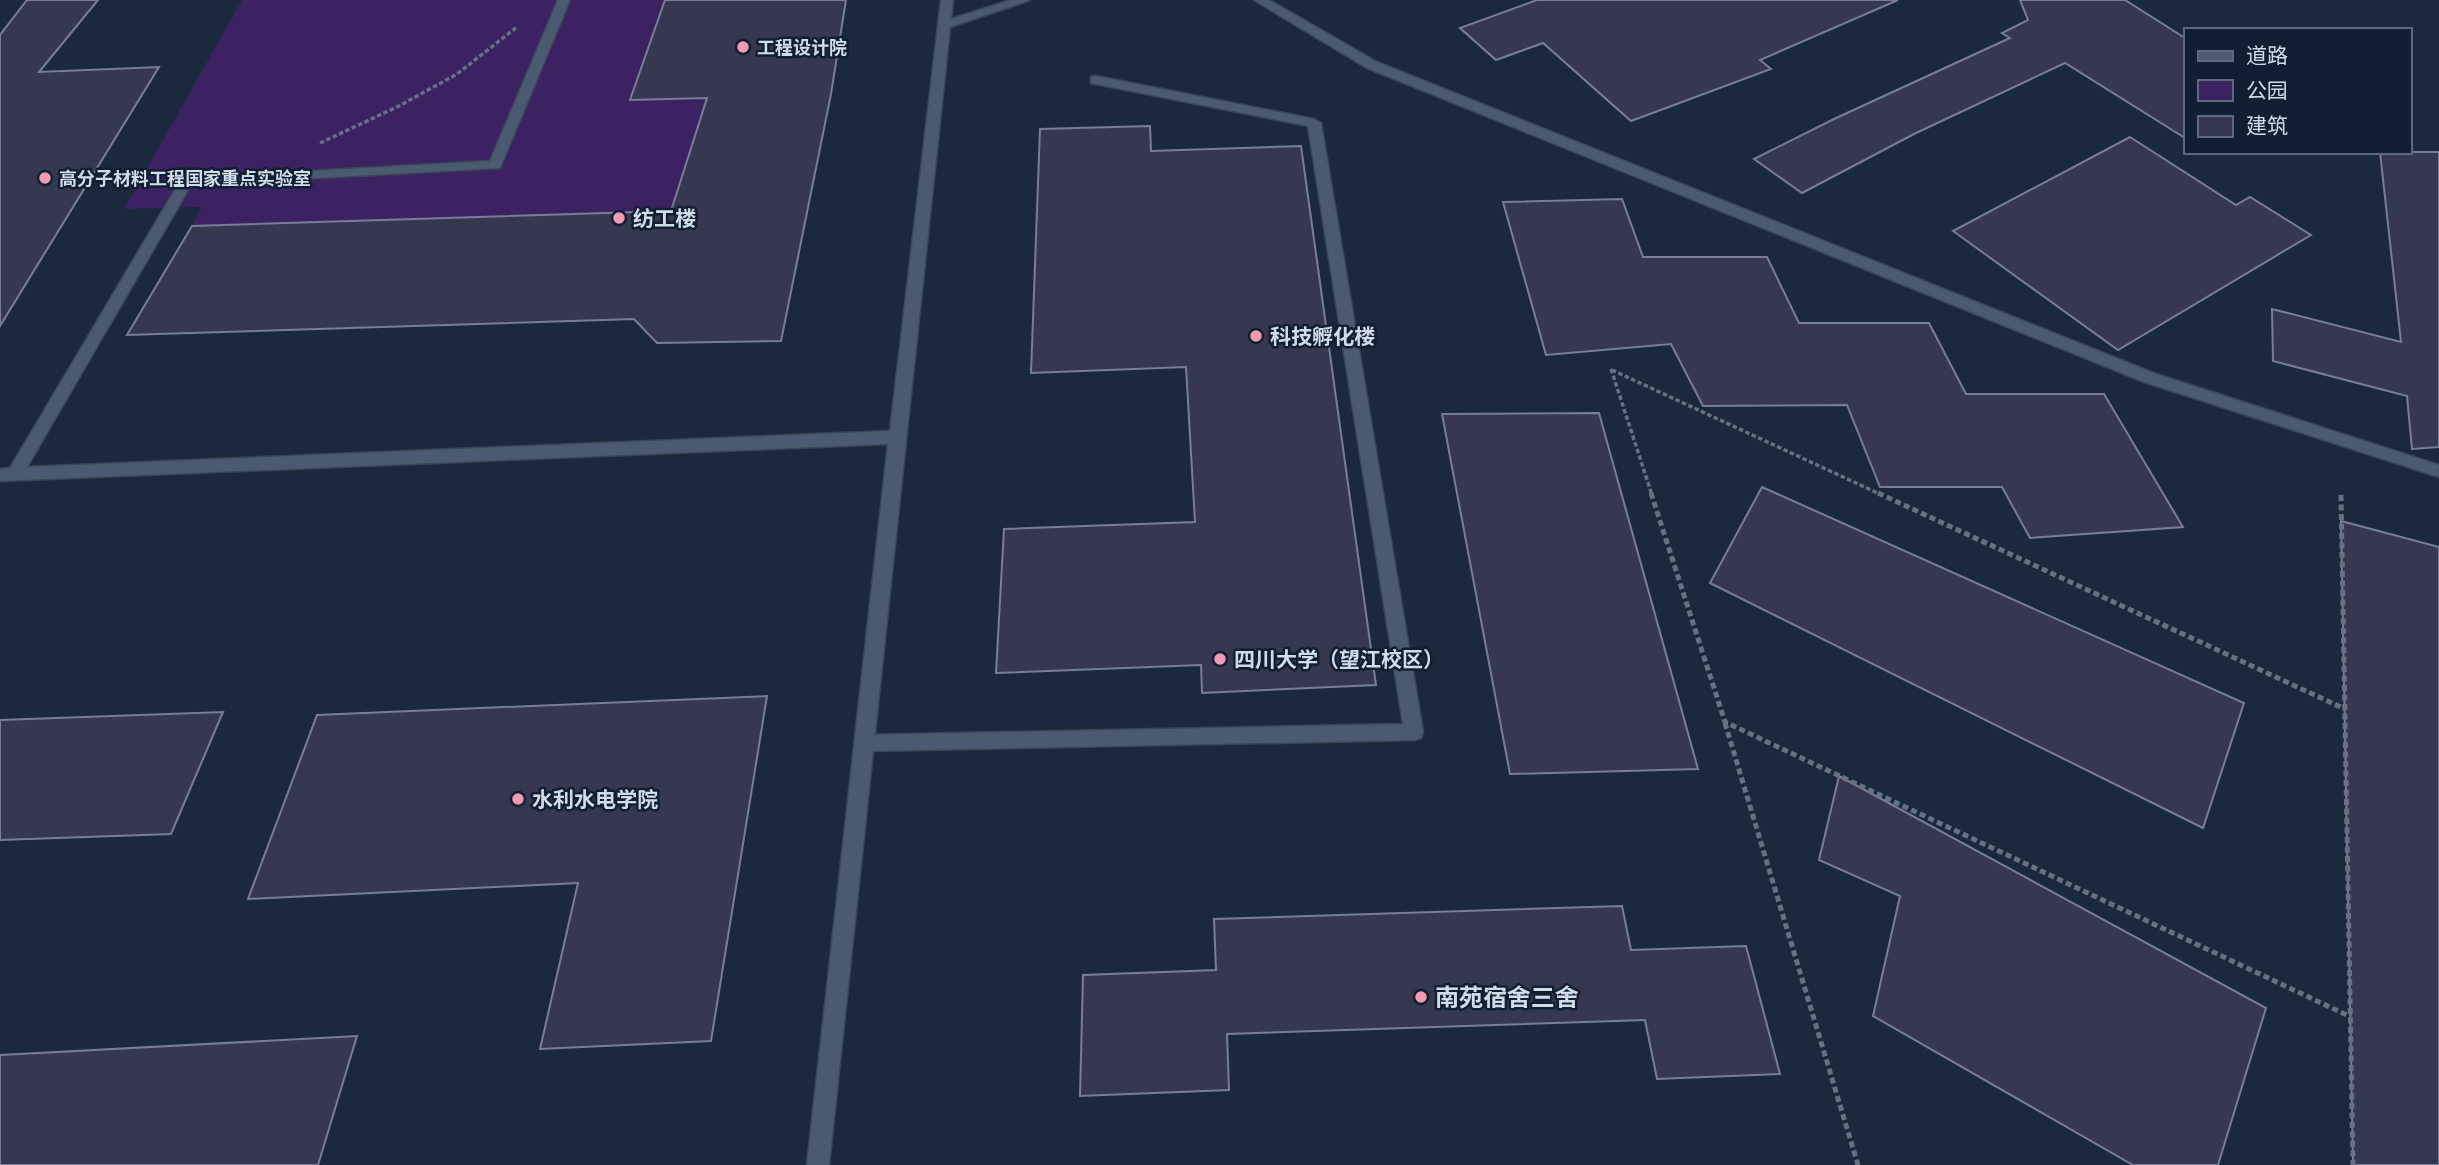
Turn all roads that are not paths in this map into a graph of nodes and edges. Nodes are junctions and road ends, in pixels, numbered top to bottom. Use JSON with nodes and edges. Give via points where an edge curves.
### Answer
{"nodes":[{"id":1,"x":564,"y":0,"type":"edge"},
{"id":2,"x":947,"y":0,"type":"edge"},
{"id":3,"x":1024,"y":0,"type":"edge"},
{"id":4,"x":1260,"y":0,"type":"edge"},
{"id":5,"x":945,"y":25,"type":"junction"},
{"id":6,"x":1096,"y":80,"type":"dead end"},
{"id":7,"x":897,"y":437,"type":"junction"},
{"id":8,"x":2439,"y":471,"type":"edge"},
{"id":9,"x":7,"y":474,"type":"edge"},
{"id":10,"x":864,"y":743,"type":"junction"},
{"id":11,"x":818,"y":1165,"type":"edge"}],
"edges":[{"from":1,"to":9,"type":"street","via":[[495,165],[187,181]]},
{"from":2,"to":5,"type":"street"},
{"from":3,"to":5,"type":"street"},
{"from":4,"to":8,"type":"street","via":[[1372,65],[2150,378]]},
{"from":5,"to":7,"type":"street"},
{"from":6,"to":10,"type":"street","via":[[1314,123],[1414,732]]},
{"from":7,"to":9,"type":"street"},
{"from":7,"to":10,"type":"street"},
{"from":10,"to":11,"type":"street"}]}
